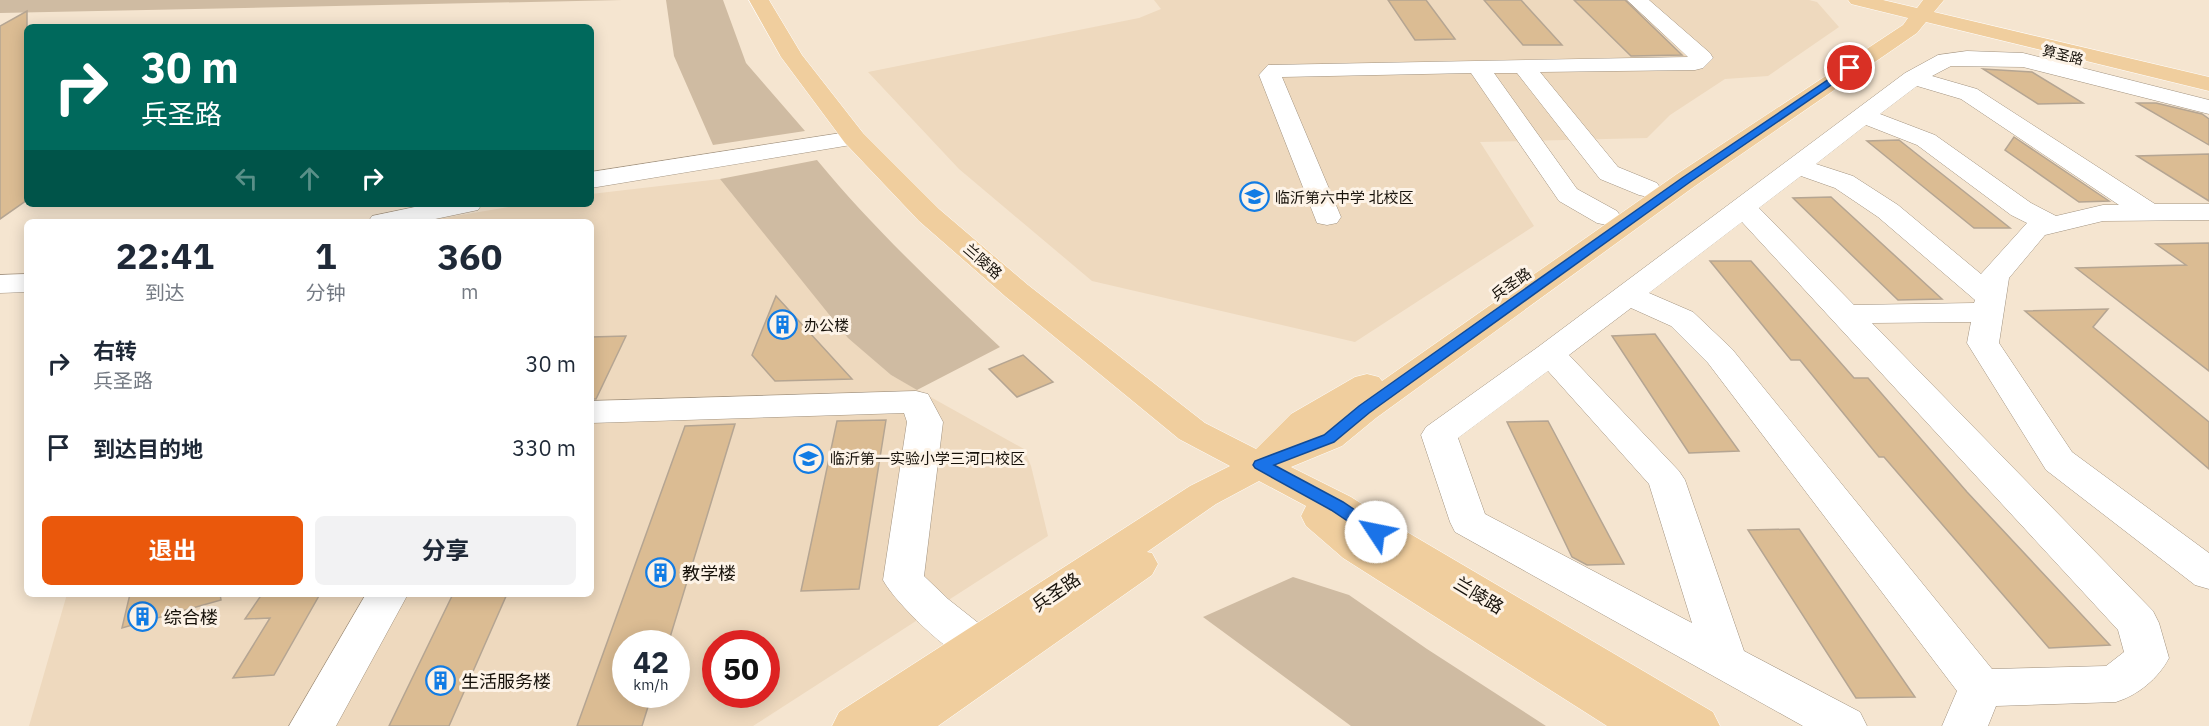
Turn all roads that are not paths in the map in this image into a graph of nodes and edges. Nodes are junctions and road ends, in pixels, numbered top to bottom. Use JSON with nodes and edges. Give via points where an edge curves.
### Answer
{"nodes":[{"id":1,"x":759,"y":0,"type":"edge"},
{"id":2,"x":776,"y":0,"type":"edge"},
{"id":3,"x":1637,"y":0,"type":"edge"},
{"id":4,"x":1858,"y":0,"type":"edge"},
{"id":5,"x":1876,"y":0,"type":"edge"},
{"id":6,"x":1953,"y":0,"type":"edge"},
{"id":7,"x":1927,"y":8,"type":"edge"},
{"id":8,"x":1523,"y":66,"type":"junction"},
{"id":9,"x":1478,"y":67,"type":"junction"},
{"id":10,"x":1913,"y":78,"type":"junction"},
{"id":11,"x":2209,"y":84,"type":"edge"},
{"id":12,"x":2209,"y":90,"type":"edge"},
{"id":13,"x":2209,"y":107,"type":"edge"},
{"id":14,"x":1863,"y":116,"type":"junction"},
{"id":15,"x":854,"y":138,"type":"junction"},
{"id":16,"x":1797,"y":166,"type":"junction"},
{"id":17,"x":594,"y":180,"type":"edge"},
{"id":18,"x":1648,"y":189,"type":"junction"},
{"id":19,"x":454,"y":207,"type":"edge"},
{"id":20,"x":1743,"y":207,"type":"junction"},
{"id":21,"x":2148,"y":212,"type":"junction"},
{"id":22,"x":2209,"y":212,"type":"edge"},
{"id":23,"x":1327,"y":216,"type":"dead end"},
{"id":24,"x":1607,"y":217,"type":"junction"},
{"id":25,"x":396,"y":219,"type":"edge"},
{"id":26,"x":2053,"y":225,"type":"junction"},
{"id":27,"x":24,"y":283,"type":"edge"},
{"id":28,"x":0,"y":284,"type":"edge"},
{"id":29,"x":1628,"y":295,"type":"junction"},
{"id":30,"x":1989,"y":305,"type":"junction"},
{"id":31,"x":1845,"y":314,"type":"junction"},
{"id":32,"x":1550,"y":354,"type":"junction"},
{"id":33,"x":594,"y":412,"type":"edge"},
{"id":34,"x":1261,"y":465,"type":"junction"},
{"id":35,"x":2209,"y":574,"type":"edge"},
{"id":36,"x":385,"y":597,"type":"edge"},
{"id":37,"x":976,"y":645,"type":"junction"},
{"id":38,"x":1727,"y":664,"type":"junction"},
{"id":39,"x":1981,"y":688,"type":"junction"},
{"id":40,"x":312,"y":726,"type":"edge"},
{"id":41,"x":855,"y":726,"type":"edge"},
{"id":42,"x":902,"y":726,"type":"edge"},
{"id":43,"x":1645,"y":726,"type":"edge"},
{"id":44,"x":1697,"y":726,"type":"edge"},
{"id":45,"x":1844,"y":726,"type":"edge"},
{"id":46,"x":1965,"y":726,"type":"edge"}],
"edges":[{"from":1,"to":15,"type":"main road","name":"兰陵路","via":[[788,50]]},
{"from":2,"to":34,"type":"main road","name":"兰陵路","via":[[809,54],[868,129],[948,208],[1096,331],[1213,417]]},
{"from":3,"to":8,"type":"street","via":[[1702,58],[1695,63]]},
{"from":4,"to":7,"type":"main road","name":"算圣路"},
{"from":5,"to":7,"type":"main road","name":"算圣路"},
{"from":6,"to":7,"type":"main road","name":"兵圣路","via":[[1948,6]]},
{"from":7,"to":11,"type":"main road","name":"算圣路"},
{"from":7,"to":12,"type":"main road","name":"算圣路","via":[[1968,33]]},
{"from":7,"to":18,"type":"main road","name":"兵圣路","via":[[1880,34]]},
{"from":7,"to":34,"type":"main road","name":"兵圣路","via":[[1910,29],[1686,180],[1329,438]]},
{"from":8,"to":9,"type":"street"},
{"from":8,"to":18,"type":"street","via":[[1609,173]]},
{"from":9,"to":23,"type":"street","via":[[1276,70],[1270,75]]},
{"from":9,"to":24,"type":"street","via":[[1568,195]]},
{"from":10,"to":13,"type":"street","via":[[1946,60],[2023,60]]},
{"from":10,"to":14,"type":"street"},
{"from":10,"to":21,"type":"street","via":[[1969,94]]},
{"from":14,"to":16,"type":"street"},
{"from":14,"to":26,"type":"street","via":[[1926,140],[2021,209]]},
{"from":15,"to":17,"type":"street"},
{"from":15,"to":34,"type":"main road","name":"兰陵路","via":[[929,214],[1076,340],[1192,431]]},
{"from":16,"to":20,"type":"street"},
{"from":16,"to":30,"type":"street","via":[[1844,182],[1888,211]]},
{"from":18,"to":24,"type":"main road","name":"兵圣路"},
{"from":19,"to":25,"type":"street"},
{"from":20,"to":29,"type":"street"},
{"from":20,"to":31,"type":"street"},
{"from":21,"to":22,"type":"street"},
{"from":21,"to":26,"type":"street","via":[[2103,213]]},
{"from":24,"to":34,"type":"main road","name":"兵圣路","via":[[1343,400],[1303,422]]},
{"from":26,"to":30,"type":"street","via":[[2035,229],[1994,277]]},
{"from":27,"to":28,"type":"street"},
{"from":29,"to":32,"type":"street"},
{"from":29,"to":39,"type":"street","via":[[1682,319],[1720,356]]},
{"from":30,"to":31,"type":"street"},
{"from":30,"to":35,"type":"street","via":[[1983,343],[2059,461]]},
{"from":31,"to":39,"type":"street","via":[[2138,623],[2147,658],[2116,684]]},
{"from":32,"to":38,"type":"street","via":[[1666,480]]},
{"from":32,"to":38,"type":"street","via":[[1439,435],[1469,522]]},
{"from":33,"to":37,"type":"street","via":[[916,402],[925,422],[903,580]]},
{"from":34,"to":37,"type":"main road","name":"兵圣路","via":[[1203,495]]},
{"from":34,"to":42,"type":"main road","name":"兵圣路","via":[[1221,509]]},
{"from":34,"to":43,"type":"main road","name":"兰陵路","via":[[1357,548]]},
{"from":34,"to":44,"type":"main road","name":"兰陵路","via":[[1337,506]]},
{"from":36,"to":40,"type":"street"},
{"from":37,"to":41,"type":"main road","name":"兵圣路"},
{"from":38,"to":45,"type":"street"},
{"from":39,"to":46,"type":"street"}]}
